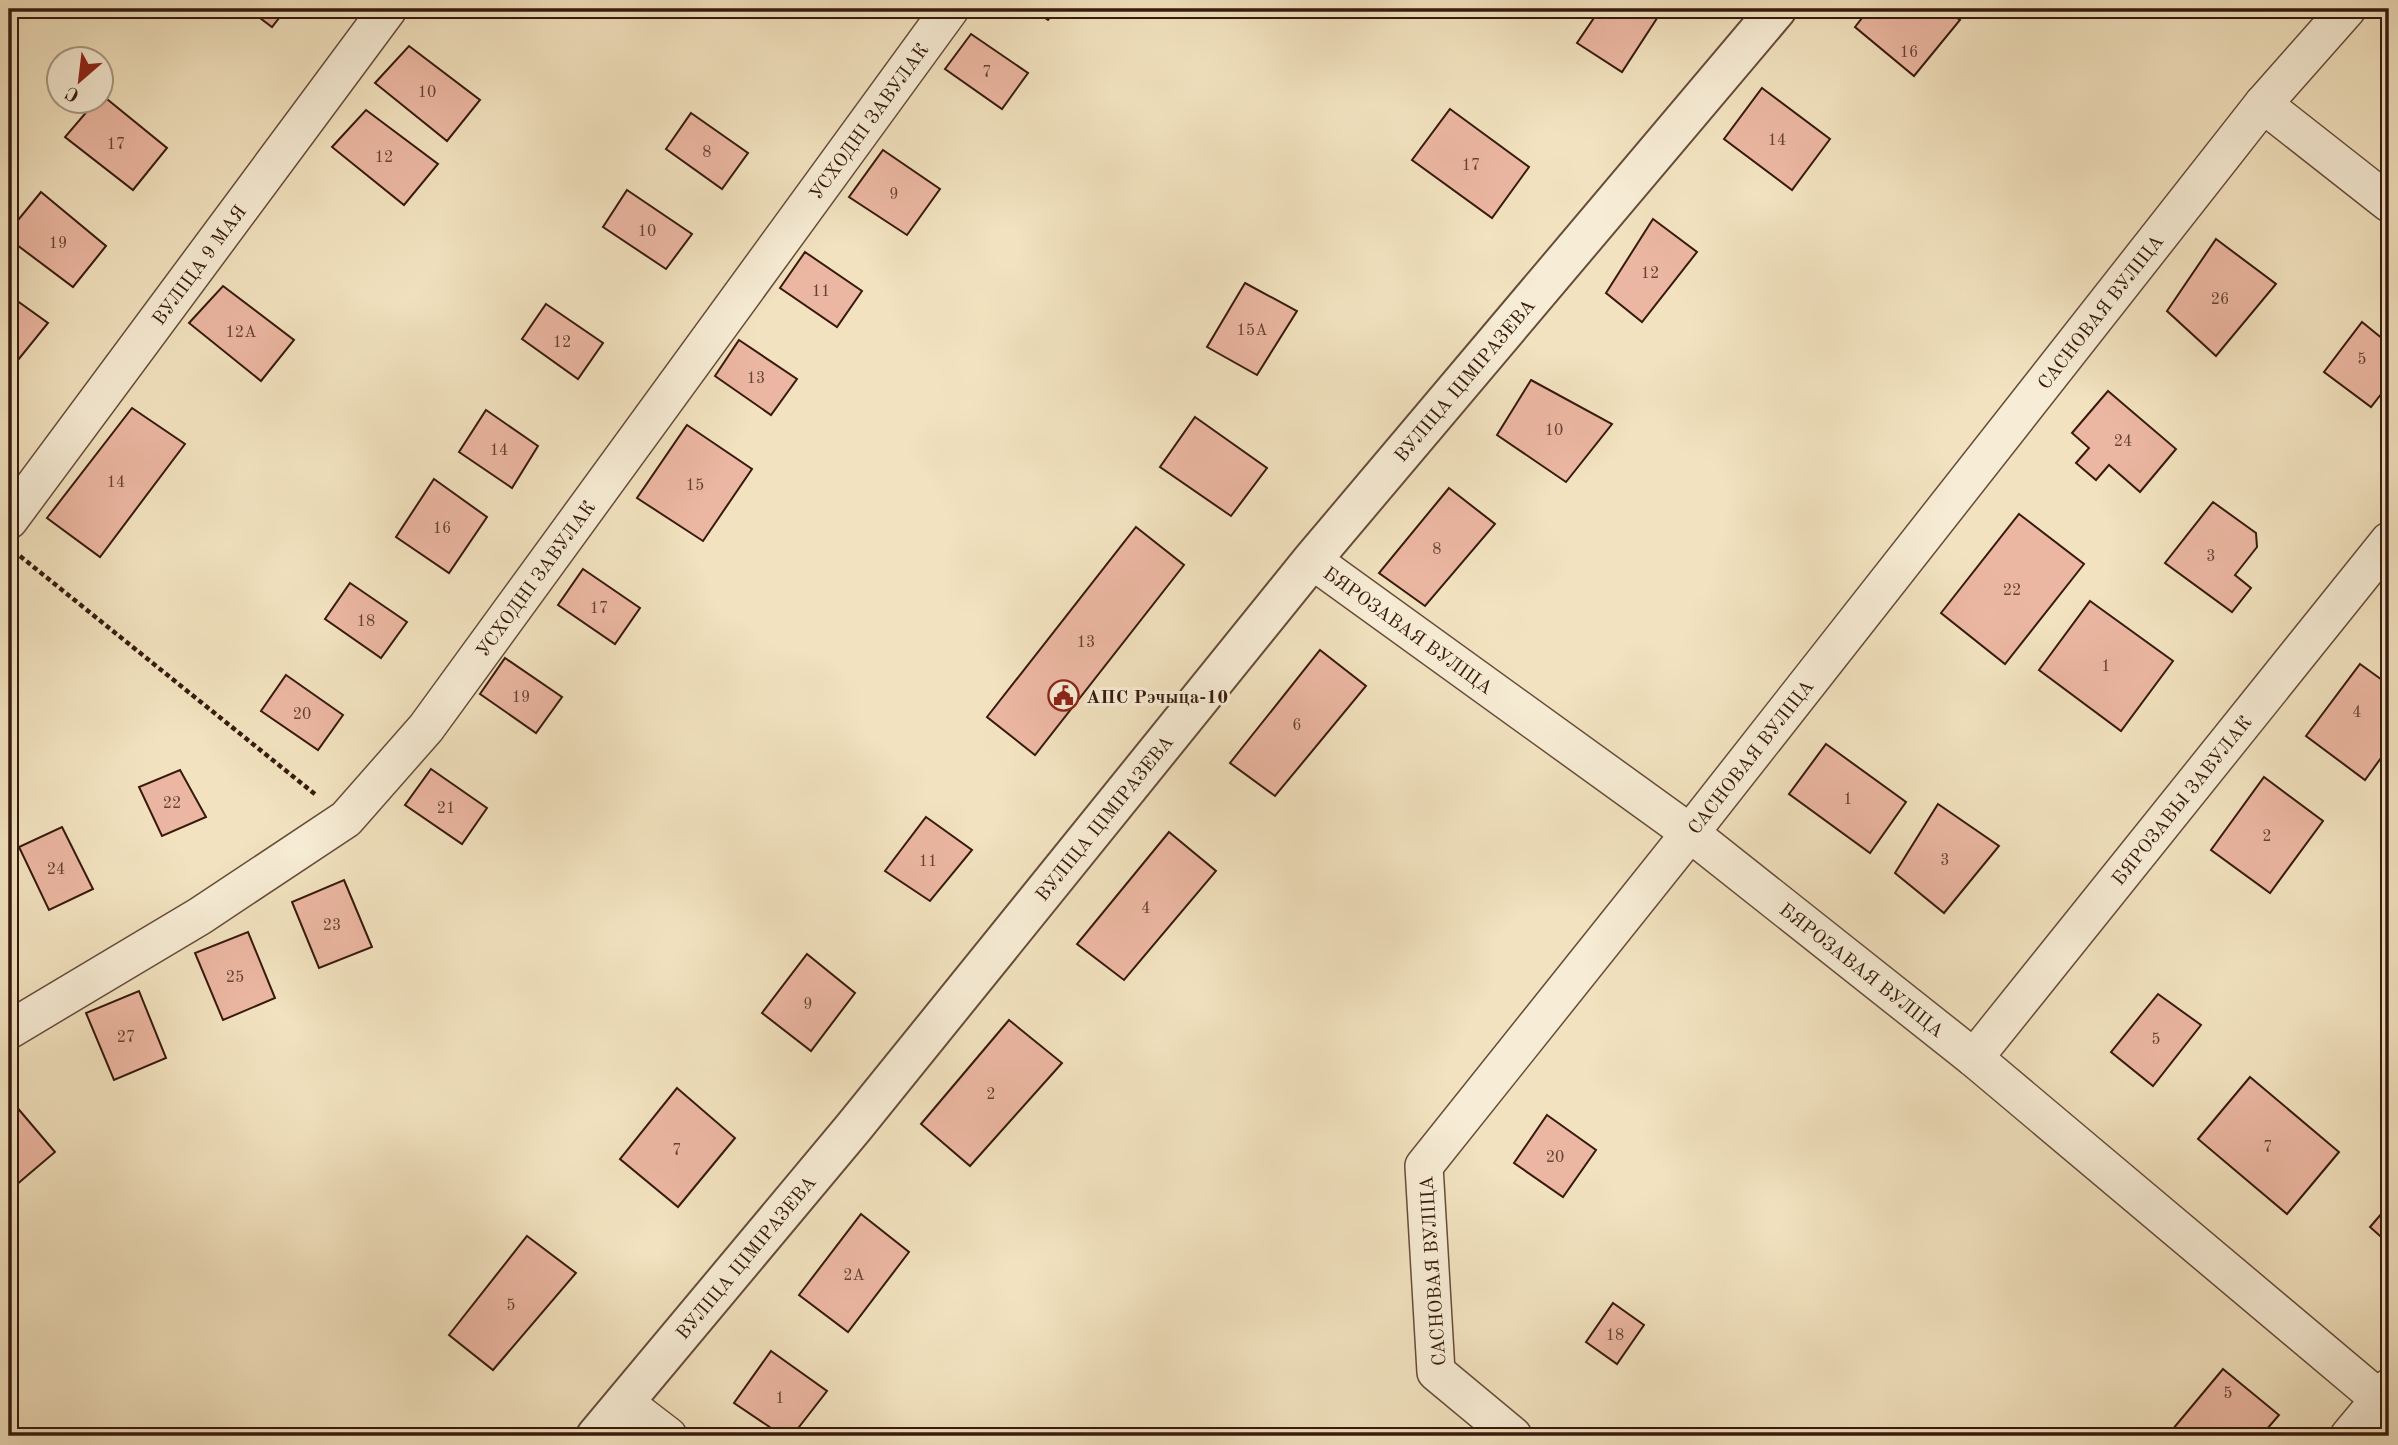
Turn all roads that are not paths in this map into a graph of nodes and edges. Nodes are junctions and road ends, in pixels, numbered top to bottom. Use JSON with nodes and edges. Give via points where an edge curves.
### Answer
{"nodes":[{"id":1,"x":388,"y":9,"type":"edge"},
{"id":2,"x":950,"y":9,"type":"edge"},
{"id":3,"x":1777,"y":9,"type":"edge"},
{"id":4,"x":2347,"y":9,"type":"edge"},
{"id":5,"x":2263,"y":104,"type":"junction"},
{"id":6,"x":2389,"y":203,"type":"edge"},
{"id":7,"x":9,"y":520,"type":"edge"},
{"id":8,"x":2389,"y":541,"type":"edge"},
{"id":9,"x":1312,"y":560,"type":"junction"},
{"id":10,"x":1690,"y":834,"type":"junction"},
{"id":11,"x":9,"y":1030,"type":"edge"},
{"id":12,"x":1974,"y":1058,"type":"junction"},
{"id":13,"x":2386,"y":1398,"type":"edge"},
{"id":14,"x":625,"y":1403,"type":"junction"},
{"id":15,"x":596,"y":1436,"type":"edge"},
{"id":16,"x":668,"y":1436,"type":"edge"},
{"id":17,"x":1513,"y":1436,"type":"edge"},
{"id":18,"x":2349,"y":1436,"type":"edge"}],
"edges":[{"from":1,"to":7,"type":"street","name":"ВУЛІЦА 9 МАЯ"},
{"from":2,"to":11,"type":"street","name":"УСХОДНІ ЗАВУЛАК","via":[[426,729],[346,820],[200,916]]},
{"from":3,"to":9,"type":"street","name":"ВУЛІЦА ЦІМІРАЗЕВА"},
{"from":4,"to":5,"type":"street","name":"САСНОВАЯ ВУЛІЦА"},
{"from":5,"to":6,"type":"street"},
{"from":5,"to":10,"type":"street","name":"САСНОВАЯ ВУЛІЦА"},
{"from":8,"to":12,"type":"street","name":"БЯРОЗАВЫ ЗАВУЛАК"},
{"from":9,"to":10,"type":"street","name":"БЯРОЗАВАЯ ВУЛІЦА"},
{"from":9,"to":14,"type":"street","name":"ВУЛІЦА ЦІМІРАЗЕВА"},
{"from":10,"to":12,"type":"street","name":"БЯРОЗАВАЯ ВУЛІЦА"},
{"from":10,"to":17,"type":"street","name":"САСНОВАЯ ВУЛІЦА","via":[[1424,1166],[1436,1372]]},
{"from":12,"to":13,"type":"street","name":"БЯРОЗАВАЯ ВУЛІЦА"},
{"from":13,"to":18,"type":"street"},
{"from":14,"to":15,"type":"street","name":"ВУЛІЦА ЦІМІРАЗЕВА"},
{"from":14,"to":16,"type":"street"}]}
